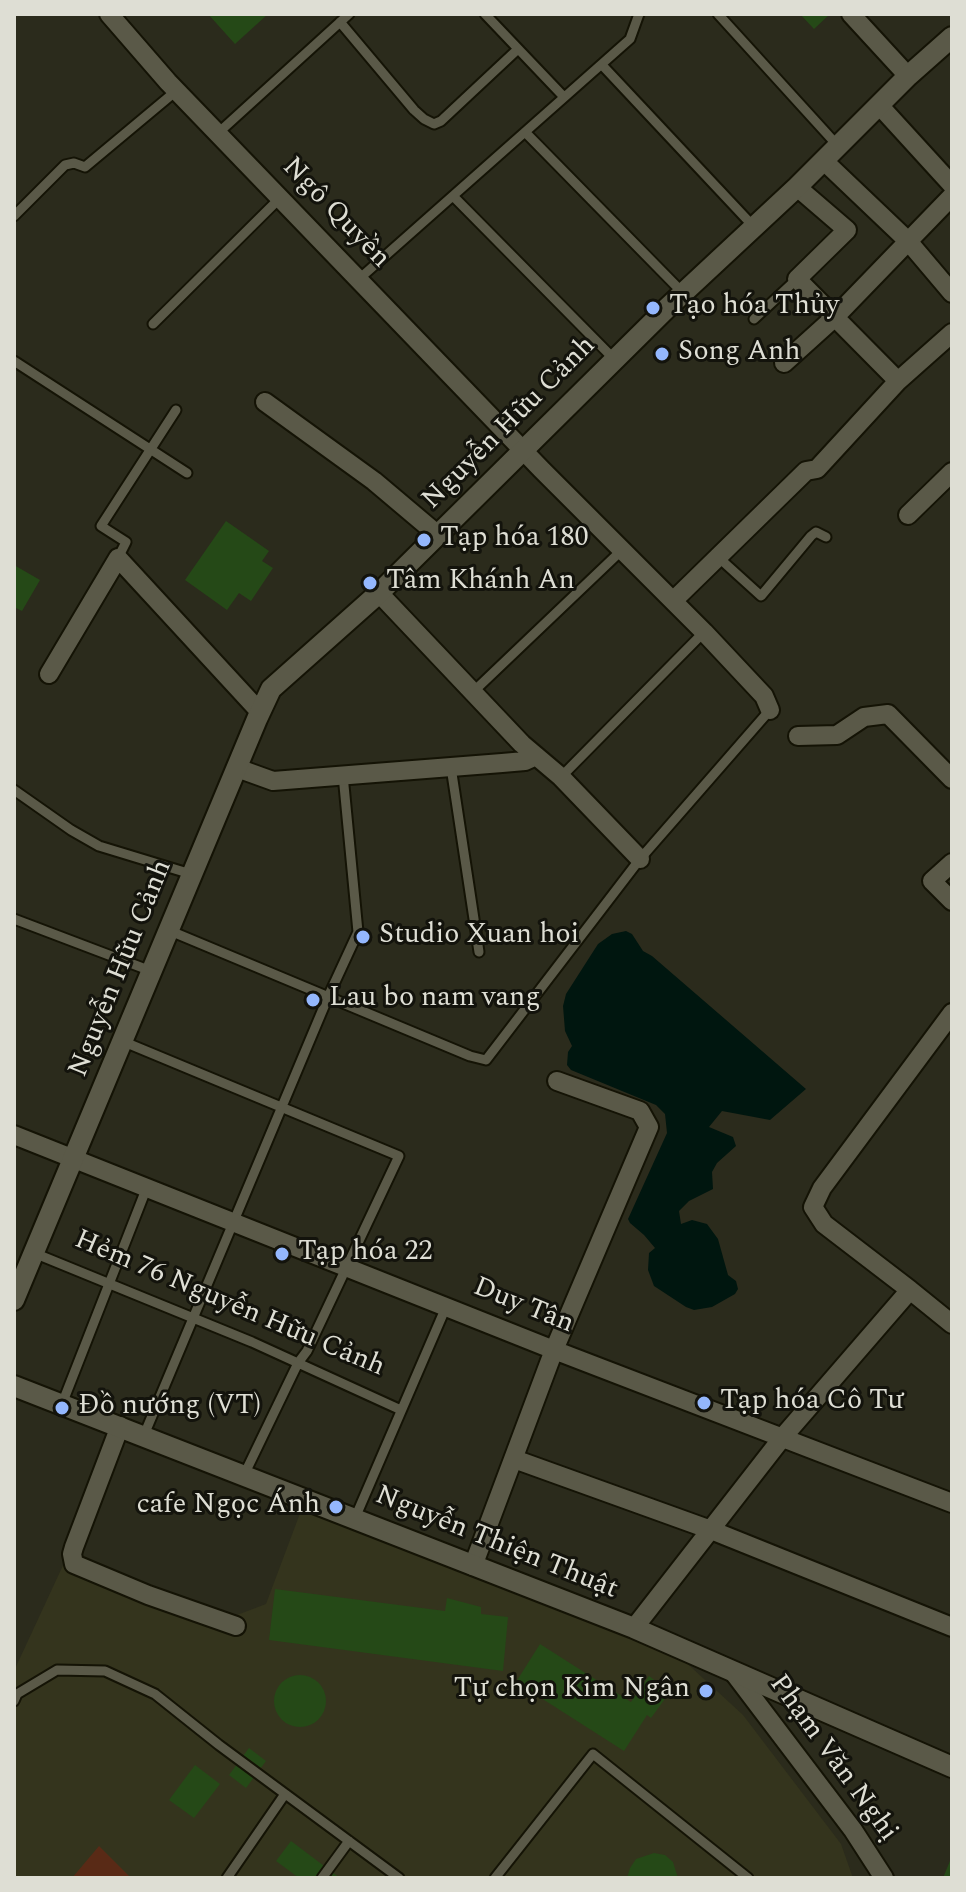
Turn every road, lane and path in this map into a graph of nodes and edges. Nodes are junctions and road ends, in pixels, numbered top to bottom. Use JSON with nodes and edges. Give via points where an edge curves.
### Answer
{"nodes":[{"id":1,"x":109,"y":14,"type":"edge"},
{"id":2,"x":349,"y":14,"type":"edge"},
{"id":3,"x":485,"y":14,"type":"edge"},
{"id":4,"x":639,"y":14,"type":"edge"},
{"id":5,"x":718,"y":14,"type":"edge"},
{"id":6,"x":851,"y":14,"type":"edge"},
{"id":7,"x":340,"y":22,"type":"junction"},
{"id":8,"x":952,"y":37,"type":"edge"},
{"id":9,"x":518,"y":49,"type":"junction"},
{"id":10,"x":602,"y":65,"type":"junction"},
{"id":11,"x":908,"y":76,"type":"junction"},
{"id":12,"x":176,"y":91,"type":"junction"},
{"id":13,"x":564,"y":97,"type":"junction"},
{"id":14,"x":879,"y":105,"type":"junction"},
{"id":15,"x":525,"y":132,"type":"junction"},
{"id":16,"x":217,"y":134,"type":"junction"},
{"id":17,"x":831,"y":153,"type":"junction"},
{"id":18,"x":952,"y":185,"type":"edge"},
{"id":19,"x":797,"y":187,"type":"junction"},
{"id":20,"x":453,"y":196,"type":"junction"},
{"id":21,"x":952,"y":196,"type":"edge"},
{"id":22,"x":280,"y":198,"type":"junction"},
{"id":23,"x":14,"y":216,"type":"edge"},
{"id":24,"x":754,"y":227,"type":"junction"},
{"id":25,"x":908,"y":241,"type":"junction"},
{"id":26,"x":359,"y":279,"type":"junction"},
{"id":27,"x":797,"y":279,"type":"junction"},
{"id":28,"x":683,"y":293,"type":"junction"},
{"id":29,"x":952,"y":293,"type":"edge"},
{"id":30,"x":835,"y":317,"type":"junction"},
{"id":31,"x":754,"y":319,"type":"dead end"},
{"id":32,"x":153,"y":324,"type":"dead end"},
{"id":33,"x":952,"y":333,"type":"edge"},
{"id":34,"x":615,"y":360,"type":"junction"},
{"id":35,"x":14,"y":361,"type":"edge"},
{"id":36,"x":784,"y":363,"type":"dead end"},
{"id":37,"x":898,"y":381,"type":"junction"},
{"id":38,"x":265,"y":402,"type":"dead end"},
{"id":39,"x":176,"y":410,"type":"dead end"},
{"id":40,"x":150,"y":449,"type":"junction"},
{"id":41,"x":524,"y":449,"type":"junction"},
{"id":42,"x":952,"y":472,"type":"edge"},
{"id":43,"x":187,"y":473,"type":"dead end"},
{"id":44,"x":908,"y":515,"type":"dead end"},
{"id":45,"x":438,"y":535,"type":"junction"},
{"id":46,"x":826,"y":537,"type":"dead end"},
{"id":47,"x":622,"y":550,"type":"junction"},
{"id":48,"x":718,"y":557,"type":"junction"},
{"id":49,"x":118,"y":558,"type":"junction"},
{"id":50,"x":379,"y":593,"type":"junction"},
{"id":51,"x":673,"y":601,"type":"junction"},
{"id":52,"x":704,"y":632,"type":"junction"},
{"id":53,"x":49,"y":674,"type":"dead end"},
{"id":54,"x":473,"y":692,"type":"junction"},
{"id":55,"x":770,"y":710,"type":"joint"},
{"id":56,"x":260,"y":712,"type":"junction"},
{"id":57,"x":798,"y":736,"type":"dead end"},
{"id":58,"x":536,"y":756,"type":"junction"},
{"id":59,"x":451,"y":767,"type":"junction"},
{"id":60,"x":237,"y":768,"type":"junction"},
{"id":61,"x":343,"y":775,"type":"junction"},
{"id":62,"x":561,"y":777,"type":"junction"},
{"id":63,"x":952,"y":779,"type":"edge"},
{"id":64,"x":14,"y":790,"type":"edge"},
{"id":65,"x":640,"y":859,"type":"junction"},
{"id":66,"x":952,"y":863,"type":"edge"},
{"id":67,"x":191,"y":874,"type":"junction"},
{"id":68,"x":952,"y":901,"type":"edge"},
{"id":69,"x":14,"y":919,"type":"edge"},
{"id":70,"x":168,"y":930,"type":"junction"},
{"id":71,"x":479,"y":952,"type":"dead end"},
{"id":72,"x":151,"y":971,"type":"junction"},
{"id":73,"x":328,"y":997,"type":"junction"},
{"id":74,"x":952,"y":1013,"type":"edge"},
{"id":75,"x":122,"y":1041,"type":"junction"},
{"id":76,"x":557,"y":1081,"type":"dead end"},
{"id":77,"x":282,"y":1107,"type":"junction"},
{"id":78,"x":14,"y":1135,"type":"edge"},
{"id":79,"x":75,"y":1157,"type":"junction"},
{"id":80,"x":147,"y":1186,"type":"junction"},
{"id":81,"x":234,"y":1221,"type":"junction"},
{"id":82,"x":34,"y":1253,"type":"junction"},
{"id":83,"x":345,"y":1266,"type":"junction"},
{"id":84,"x":109,"y":1284,"type":"junction"},
{"id":85,"x":910,"y":1290,"type":"junction"},
{"id":86,"x":14,"y":1300,"type":"edge"},
{"id":87,"x":446,"y":1307,"type":"junction"},
{"id":88,"x":194,"y":1318,"type":"junction"},
{"id":89,"x":952,"y":1324,"type":"edge"},
{"id":90,"x":554,"y":1350,"type":"junction"},
{"id":91,"x":298,"y":1363,"type":"junction"},
{"id":92,"x":14,"y":1386,"type":"edge"},
{"id":93,"x":62,"y":1404,"type":"junction"},
{"id":94,"x":401,"y":1410,"type":"junction"},
{"id":95,"x":120,"y":1426,"type":"junction"},
{"id":96,"x":144,"y":1436,"type":"junction"},
{"id":97,"x":782,"y":1438,"type":"junction"},
{"id":98,"x":514,"y":1459,"type":"junction"},
{"id":99,"x":244,"y":1475,"type":"junction"},
{"id":100,"x":952,"y":1503,"type":"edge"},
{"id":101,"x":355,"y":1518,"type":"junction"},
{"id":102,"x":711,"y":1530,"type":"junction"},
{"id":103,"x":473,"y":1566,"type":"junction"},
{"id":104,"x":236,"y":1626,"type":"dead end"},
{"id":105,"x":952,"y":1627,"type":"edge"},
{"id":106,"x":634,"y":1628,"type":"junction"},
{"id":107,"x":734,"y":1673,"type":"junction"},
{"id":108,"x":14,"y":1701,"type":"edge"},
{"id":109,"x":952,"y":1767,"type":"edge"},
{"id":110,"x":285,"y":1794,"type":"junction"},
{"id":111,"x":349,"y":1841,"type":"junction"},
{"id":112,"x":227,"y":1878,"type":"edge"},
{"id":113,"x":322,"y":1878,"type":"edge"},
{"id":114,"x":399,"y":1878,"type":"edge"},
{"id":115,"x":495,"y":1878,"type":"edge"},
{"id":116,"x":748,"y":1878,"type":"edge"},
{"id":117,"x":884,"y":1878,"type":"edge"}],
"edges":[{"from":1,"to":12,"type":"street","name":"Ngô Quyền"},
{"from":2,"to":7,"type":"lane"},
{"from":3,"to":9,"type":"lane"},
{"from":4,"to":10,"type":"lane","via":[[630,39]]},
{"from":5,"to":17,"type":"lane"},
{"from":6,"to":11,"type":"street"},
{"from":7,"to":9,"type":"lane","via":[[414,110],[434,124]]},
{"from":7,"to":16,"type":"lane"},
{"from":8,"to":11,"type":"street","name":"Nguyễn Hữu Cảnh"},
{"from":9,"to":13,"type":"lane"},
{"from":10,"to":13,"type":"lane"},
{"from":10,"to":24,"type":"lane"},
{"from":11,"to":14,"type":"street","name":"Nguyễn Hữu Cảnh"},
{"from":12,"to":16,"type":"street","name":"Ngô Quyền"},
{"from":12,"to":23,"type":"lane","via":[[85,167],[65,165]]},
{"from":13,"to":15,"type":"lane"},
{"from":14,"to":17,"type":"street","name":"Nguyễn Hữu Cảnh"},
{"from":14,"to":18,"type":"street"},
{"from":15,"to":20,"type":"lane"},
{"from":15,"to":28,"type":"lane"},
{"from":16,"to":22,"type":"street","name":"Ngô Quyền"},
{"from":17,"to":19,"type":"street","name":"Nguyễn Hữu Cảnh"},
{"from":17,"to":25,"type":"street"},
{"from":19,"to":24,"type":"street","name":"Nguyễn Hữu Cảnh"},
{"from":19,"to":27,"type":"street","via":[[847,230]]},
{"from":20,"to":26,"type":"lane"},
{"from":20,"to":34,"type":"lane"},
{"from":21,"to":25,"type":"street"},
{"from":22,"to":26,"type":"street","name":"Ngô Quyền"},
{"from":22,"to":32,"type":"lane"},
{"from":24,"to":28,"type":"street","name":"Nguyễn Hữu Cảnh"},
{"from":25,"to":29,"type":"street"},
{"from":25,"to":30,"type":"street"},
{"from":26,"to":41,"type":"street","name":"Ngô Quyền"},
{"from":27,"to":30,"type":"street"},
{"from":27,"to":31,"type":"lane"},
{"from":28,"to":34,"type":"street","name":"Nguyễn Hữu Cảnh"},
{"from":30,"to":36,"type":"street"},
{"from":30,"to":37,"type":"street"},
{"from":33,"to":37,"type":"street"},
{"from":34,"to":41,"type":"street","name":"Nguyễn Hữu Cảnh"},
{"from":35,"to":40,"type":"lane"},
{"from":37,"to":48,"type":"street","via":[[817,469],[806,471]]},
{"from":38,"to":45,"type":"street"},
{"from":39,"to":40,"type":"lane"},
{"from":40,"to":43,"type":"lane"},
{"from":40,"to":49,"type":"lane","via":[[101,526],[126,542]]},
{"from":41,"to":45,"type":"street","name":"Nguyễn Hữu Cảnh"},
{"from":41,"to":47,"type":"street","name":"Ngô Quyền"},
{"from":42,"to":44,"type":"street"},
{"from":45,"to":50,"type":"street","name":"Nguyễn Hữu Cảnh"},
{"from":46,"to":48,"type":"lane","via":[[816,532],[761,596]]},
{"from":47,"to":51,"type":"street","name":"Ngô Quyền"},
{"from":47,"to":54,"type":"lane"},
{"from":48,"to":51,"type":"street"},
{"from":49,"to":53,"type":"street"},
{"from":49,"to":56,"type":"street"},
{"from":50,"to":54,"type":"street"},
{"from":50,"to":56,"type":"street","name":"Nguyễn Hữu Cảnh","via":[[271,689]]},
{"from":51,"to":52,"type":"street","name":"Ngô Quyền"},
{"from":52,"to":55,"type":"street","name":"Ngô Quyền","via":[[764,696]]},
{"from":52,"to":62,"type":"lane"},
{"from":54,"to":58,"type":"street"},
{"from":55,"to":65,"type":"lane"},
{"from":56,"to":60,"type":"street","name":"Nguyễn Hữu Cảnh"},
{"from":57,"to":63,"type":"street","via":[[837,735],[864,717],[888,714]]},
{"from":58,"to":59,"type":"street"},
{"from":58,"to":62,"type":"street"},
{"from":59,"to":61,"type":"street"},
{"from":59,"to":71,"type":"lane"},
{"from":60,"to":61,"type":"street","via":[[273,781]]},
{"from":60,"to":67,"type":"street","name":"Nguyễn Hữu Cảnh"},
{"from":61,"to":73,"type":"lane","via":[[358,932]]},
{"from":62,"to":65,"type":"street"},
{"from":64,"to":67,"type":"lane","via":[[99,846]]},
{"from":65,"to":73,"type":"lane","via":[[486,1060]]},
{"from":66,"to":68,"type":"street","via":[[932,881]]},
{"from":67,"to":70,"type":"street","name":"Nguyễn Hữu Cảnh"},
{"from":69,"to":72,"type":"lane"},
{"from":70,"to":72,"type":"street","name":"Nguyễn Hữu Cảnh"},
{"from":70,"to":73,"type":"lane"},
{"from":72,"to":75,"type":"street","name":"Nguyễn Hữu Cảnh"},
{"from":73,"to":77,"type":"lane"},
{"from":74,"to":85,"type":"street","via":[[813,1207],[824,1224]]},
{"from":75,"to":77,"type":"lane"},
{"from":75,"to":79,"type":"street","name":"Nguyễn Hữu Cảnh"},
{"from":76,"to":90,"type":"street","via":[[640,1111],[649,1127]]},
{"from":77,"to":81,"type":"lane"},
{"from":77,"to":83,"type":"lane","via":[[399,1156]]},
{"from":78,"to":79,"type":"street","name":"Duy Tân"},
{"from":79,"to":80,"type":"street","name":"Duy Tân"},
{"from":79,"to":82,"type":"street","name":"Nguyễn Hữu Cảnh"},
{"from":80,"to":81,"type":"street","name":"Duy Tân"},
{"from":80,"to":84,"type":"lane"},
{"from":81,"to":83,"type":"street","name":"Duy Tân"},
{"from":81,"to":88,"type":"lane"},
{"from":82,"to":84,"type":"lane","name":"Hẻm 76 Nguyễn Hữu Cảnh"},
{"from":82,"to":86,"type":"street","name":"Nguyễn Hữu Cảnh"},
{"from":83,"to":87,"type":"street","name":"Duy Tân"},
{"from":83,"to":91,"type":"lane"},
{"from":84,"to":88,"type":"lane","name":"Hẻm 76 Nguyễn Hữu Cảnh"},
{"from":84,"to":93,"type":"lane"},
{"from":85,"to":89,"type":"street"},
{"from":85,"to":97,"type":"street"},
{"from":87,"to":90,"type":"street","name":"Duy Tân"},
{"from":87,"to":94,"type":"lane"},
{"from":88,"to":91,"type":"lane","name":"Hẻm 76 Nguyễn Hữu Cảnh"},
{"from":88,"to":96,"type":"lane"},
{"from":90,"to":97,"type":"street","name":"Duy Tân"},
{"from":90,"to":98,"type":"street"},
{"from":91,"to":94,"type":"lane","name":"Hẻm 76 Nguyễn Hữu Cảnh"},
{"from":91,"to":99,"type":"lane"},
{"from":92,"to":93,"type":"street","name":"Nguyễn Thiện Thuật"},
{"from":93,"to":95,"type":"street","name":"Nguyễn Thiện Thuật"},
{"from":94,"to":101,"type":"lane"},
{"from":95,"to":96,"type":"street","name":"Nguyễn Thiện Thuật"},
{"from":95,"to":104,"type":"street","via":[[74,1547],[74,1564]]},
{"from":96,"to":99,"type":"street","name":"Nguyễn Thiện Thuật"},
{"from":97,"to":100,"type":"street","name":"Duy Tân"},
{"from":97,"to":102,"type":"street"},
{"from":98,"to":102,"type":"street"},
{"from":98,"to":103,"type":"street"},
{"from":99,"to":101,"type":"street","name":"Nguyễn Thiện Thuật"},
{"from":101,"to":103,"type":"street","name":"Nguyễn Thiện Thuật"},
{"from":102,"to":105,"type":"street"},
{"from":102,"to":106,"type":"street"},
{"from":103,"to":106,"type":"street","name":"Nguyễn Thiện Thuật"},
{"from":106,"to":107,"type":"street","name":"Nguyễn Thiện Thuật"},
{"from":107,"to":109,"type":"street","name":"Nguyễn Thiện Thuật"},
{"from":107,"to":117,"type":"street","name":"Phạm Văn Nghị"},
{"from":108,"to":110,"type":"lane","via":[[57,1670],[105,1671],[155,1694]]},
{"from":110,"to":111,"type":"lane"},
{"from":110,"to":112,"type":"lane"},
{"from":111,"to":113,"type":"lane"},
{"from":111,"to":114,"type":"lane"},
{"from":115,"to":116,"type":"lane","via":[[593,1754]]}]}
